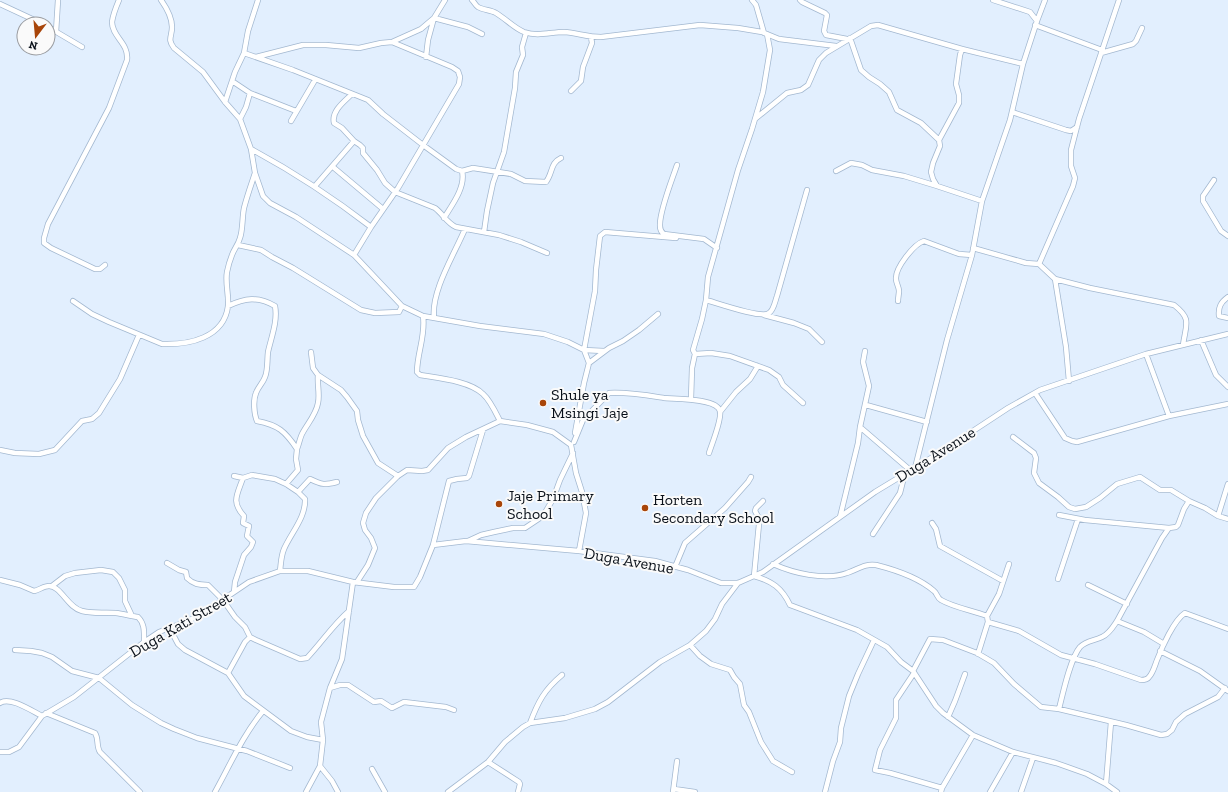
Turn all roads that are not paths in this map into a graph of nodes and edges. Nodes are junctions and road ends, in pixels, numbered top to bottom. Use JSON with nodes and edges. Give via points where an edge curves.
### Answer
{"nodes":[{"id":1,"x":58,"y":0,"type":"edge"},
{"id":2,"x":119,"y":0,"type":"edge"},
{"id":3,"x":258,"y":0,"type":"edge"},
{"id":4,"x":446,"y":0,"type":"edge"},
{"id":5,"x":472,"y":0,"type":"edge"},
{"id":6,"x":752,"y":0,"type":"edge"},
{"id":7,"x":800,"y":0,"type":"edge"},
{"id":8,"x":993,"y":0,"type":"edge"},
{"id":9,"x":1044,"y":0,"type":"edge"},
{"id":10,"x":1119,"y":0,"type":"edge"},
{"id":11,"x":163,"y":1,"type":"edge"},
{"id":12,"x":0,"y":4,"type":"edge"},
{"id":13,"x":26,"y":16,"type":"edge"},
{"id":14,"x":434,"y":18,"type":"junction"},
{"id":15,"x":1036,"y":23,"type":"junction"},
{"id":16,"x":1142,"y":28,"type":"dead end"},
{"id":17,"x":56,"y":32,"type":"joint"},
{"id":18,"x":526,"y":33,"type":"junction"},
{"id":19,"x":482,"y":34,"type":"dead end"},
{"id":20,"x":765,"y":34,"type":"junction"},
{"id":21,"x":591,"y":37,"type":"junction"},
{"id":22,"x":849,"y":39,"type":"junction"},
{"id":23,"x":392,"y":42,"type":"junction"},
{"id":24,"x":836,"y":46,"type":"junction"},
{"id":25,"x":82,"y":47,"type":"dead end"},
{"id":26,"x":962,"y":49,"type":"junction"},
{"id":27,"x":1102,"y":51,"type":"junction"},
{"id":28,"x":244,"y":53,"type":"junction"},
{"id":29,"x":256,"y":57,"type":"junction"},
{"id":30,"x":426,"y":57,"type":"junction"},
{"id":31,"x":1024,"y":64,"type":"junction"},
{"id":32,"x":314,"y":80,"type":"junction"},
{"id":33,"x":232,"y":81,"type":"junction"},
{"id":34,"x":571,"y":91,"type":"dead end"},
{"id":35,"x":250,"y":93,"type":"junction"},
{"id":36,"x":352,"y":94,"type":"junction"},
{"id":37,"x":225,"y":102,"type":"junction"},
{"id":38,"x":296,"y":111,"type":"junction"},
{"id":39,"x":1012,"y":112,"type":"junction"},
{"id":40,"x":755,"y":119,"type":"junction"},
{"id":41,"x":240,"y":120,"type":"junction"},
{"id":42,"x":291,"y":121,"type":"dead end"},
{"id":43,"x":1077,"y":127,"type":"junction"},
{"id":44,"x":938,"y":140,"type":"junction"},
{"id":45,"x":354,"y":141,"type":"junction"},
{"id":46,"x":423,"y":145,"type":"junction"},
{"id":47,"x":251,"y":149,"type":"junction"},
{"id":48,"x":562,"y":158,"type":"dead end"},
{"id":49,"x":677,"y":165,"type":"dead end"},
{"id":50,"x":332,"y":166,"type":"junction"},
{"id":51,"x":462,"y":171,"type":"junction"},
{"id":52,"x":497,"y":171,"type":"junction"},
{"id":53,"x":836,"y":171,"type":"dead end"},
{"id":54,"x":255,"y":173,"type":"junction"},
{"id":55,"x":1214,"y":180,"type":"dead end"},
{"id":56,"x":315,"y":186,"type":"junction"},
{"id":57,"x":937,"y":186,"type":"junction"},
{"id":58,"x":807,"y":190,"type":"dead end"},
{"id":59,"x":395,"y":192,"type":"junction"},
{"id":60,"x":982,"y":201,"type":"junction"},
{"id":61,"x":383,"y":209,"type":"junction"},
{"id":62,"x":444,"y":218,"type":"junction"},
{"id":63,"x":370,"y":227,"type":"junction"},
{"id":64,"x":465,"y":229,"type":"junction"},
{"id":65,"x":484,"y":232,"type":"junction"},
{"id":66,"x":1228,"y":236,"type":"edge"},
{"id":67,"x":676,"y":238,"type":"dead end"},
{"id":68,"x":238,"y":245,"type":"junction"},
{"id":69,"x":716,"y":248,"type":"junction"},
{"id":70,"x":973,"y":248,"type":"junction"},
{"id":71,"x":547,"y":253,"type":"dead end"},
{"id":72,"x":354,"y":255,"type":"junction"},
{"id":73,"x":972,"y":255,"type":"junction"},
{"id":74,"x":1039,"y":264,"type":"junction"},
{"id":75,"x":105,"y":265,"type":"dead end"},
{"id":76,"x":1055,"y":279,"type":"junction"},
{"id":77,"x":1228,"y":297,"type":"edge"},
{"id":78,"x":706,"y":300,"type":"junction"},
{"id":79,"x":73,"y":301,"type":"dead end"},
{"id":80,"x":898,"y":301,"type":"dead end"},
{"id":81,"x":228,"y":306,"type":"junction"},
{"id":82,"x":402,"y":306,"type":"junction"},
{"id":83,"x":658,"y":314,"type":"dead end"},
{"id":84,"x":764,"y":315,"type":"junction"},
{"id":85,"x":423,"y":316,"type":"junction"},
{"id":86,"x":434,"y":318,"type":"junction"},
{"id":87,"x":1228,"y":318,"type":"edge"},
{"id":88,"x":1228,"y":334,"type":"edge"},
{"id":89,"x":139,"y":335,"type":"junction"},
{"id":90,"x":1201,"y":340,"type":"junction"},
{"id":91,"x":822,"y":342,"type":"dead end"},
{"id":92,"x":1184,"y":345,"type":"junction"},
{"id":93,"x":584,"y":350,"type":"junction"},
{"id":94,"x":604,"y":351,"type":"junction"},
{"id":95,"x":865,"y":351,"type":"dead end"},
{"id":96,"x":311,"y":352,"type":"dead end"},
{"id":97,"x":695,"y":354,"type":"junction"},
{"id":98,"x":1146,"y":354,"type":"junction"},
{"id":99,"x":589,"y":363,"type":"junction"},
{"id":100,"x":758,"y":366,"type":"junction"},
{"id":101,"x":318,"y":375,"type":"junction"},
{"id":102,"x":1069,"y":381,"type":"junction"},
{"id":103,"x":1228,"y":387,"type":"edge"},
{"id":104,"x":1035,"y":392,"type":"junction"},
{"id":105,"x":691,"y":400,"type":"junction"},
{"id":106,"x":803,"y":403,"type":"dead end"},
{"id":107,"x":1228,"y":404,"type":"edge"},
{"id":108,"x":866,"y":405,"type":"junction"},
{"id":109,"x":720,"y":412,"type":"junction"},
{"id":110,"x":1169,"y":416,"type":"junction"},
{"id":111,"x":500,"y":421,"type":"junction"},
{"id":112,"x":926,"y":422,"type":"junction"},
{"id":113,"x":860,"y":427,"type":"junction"},
{"id":114,"x":483,"y":430,"type":"junction"},
{"id":115,"x":1013,"y":437,"type":"dead end"},
{"id":116,"x":572,"y":443,"type":"junction"},
{"id":117,"x":297,"y":449,"type":"junction"},
{"id":118,"x":0,"y":450,"type":"edge"},
{"id":119,"x":573,"y":453,"type":"junction"},
{"id":120,"x":709,"y":453,"type":"dead end"},
{"id":121,"x":912,"y":469,"type":"junction"},
{"id":122,"x":905,"y":473,"type":"junction"},
{"id":123,"x":234,"y":476,"type":"dead end"},
{"id":124,"x":398,"y":476,"type":"junction"},
{"id":125,"x":751,"y":477,"type":"dead end"},
{"id":126,"x":243,"y":478,"type":"junction"},
{"id":127,"x":338,"y":482,"type":"dead end"},
{"id":128,"x":286,"y":484,"type":"junction"},
{"id":129,"x":1228,"y":484,"type":"edge"},
{"id":130,"x":298,"y":492,"type":"junction"},
{"id":131,"x":764,"y":501,"type":"dead end"},
{"id":132,"x":1189,"y":501,"type":"junction"},
{"id":133,"x":1059,"y":515,"type":"dead end"},
{"id":134,"x":1218,"y":516,"type":"junction"},
{"id":135,"x":840,"y":517,"type":"junction"},
{"id":136,"x":1078,"y":519,"type":"junction"},
{"id":137,"x":1228,"y":519,"type":"edge"},
{"id":138,"x":932,"y":523,"type":"dead end"},
{"id":139,"x":1169,"y":528,"type":"junction"},
{"id":140,"x":873,"y":534,"type":"dead end"},
{"id":141,"x":466,"y":541,"type":"junction"},
{"id":142,"x":434,"y":545,"type":"junction"},
{"id":143,"x":579,"y":551,"type":"junction"},
{"id":144,"x":167,"y":563,"type":"dead end"},
{"id":145,"x":773,"y":564,"type":"junction"},
{"id":146,"x":1009,"y":564,"type":"dead end"},
{"id":147,"x":675,"y":567,"type":"junction"},
{"id":148,"x":280,"y":571,"type":"junction"},
{"id":149,"x":754,"y":576,"type":"junction"},
{"id":150,"x":1058,"y":579,"type":"dead end"},
{"id":151,"x":0,"y":580,"type":"edge"},
{"id":152,"x":1003,"y":581,"type":"junction"},
{"id":153,"x":355,"y":582,"type":"junction"},
{"id":154,"x":738,"y":583,"type":"junction"},
{"id":155,"x":1088,"y":585,"type":"dead end"},
{"id":156,"x":52,"y":586,"type":"junction"},
{"id":157,"x":234,"y":592,"type":"junction"},
{"id":158,"x":223,"y":600,"type":"junction"},
{"id":159,"x":1127,"y":604,"type":"junction"},
{"id":160,"x":349,"y":610,"type":"junction"},
{"id":161,"x":132,"y":616,"type":"junction"},
{"id":162,"x":987,"y":616,"type":"junction"},
{"id":163,"x":1117,"y":621,"type":"junction"},
{"id":164,"x":988,"y":622,"type":"junction"},
{"id":165,"x":169,"y":627,"type":"junction"},
{"id":166,"x":1228,"y":629,"type":"edge"},
{"id":167,"x":250,"y":637,"type":"junction"},
{"id":168,"x":874,"y":640,"type":"junction"},
{"id":169,"x":144,"y":642,"type":"junction"},
{"id":170,"x":1164,"y":644,"type":"junction"},
{"id":171,"x":690,"y":645,"type":"junction"},
{"id":172,"x":15,"y":650,"type":"dead end"},
{"id":173,"x":1160,"y":651,"type":"junction"},
{"id":174,"x":978,"y":654,"type":"junction"},
{"id":175,"x":1074,"y":658,"type":"junction"},
{"id":176,"x":228,"y":672,"type":"junction"},
{"id":177,"x":913,"y":672,"type":"junction"},
{"id":178,"x":965,"y":674,"type":"dead end"},
{"id":179,"x":562,"y":675,"type":"dead end"},
{"id":180,"x":99,"y":678,"type":"junction"},
{"id":181,"x":330,"y":688,"type":"junction"},
{"id":182,"x":1226,"y":689,"type":"edge"},
{"id":183,"x":0,"y":703,"type":"edge"},
{"id":184,"x":1059,"y":709,"type":"junction"},
{"id":185,"x":454,"y":710,"type":"dead end"},
{"id":186,"x":263,"y":711,"type":"junction"},
{"id":187,"x":44,"y":714,"type":"junction"},
{"id":188,"x":948,"y":717,"type":"junction"},
{"id":189,"x":1111,"y":722,"type":"junction"},
{"id":190,"x":530,"y":723,"type":"junction"},
{"id":191,"x":973,"y":735,"type":"junction"},
{"id":192,"x":323,"y":740,"type":"junction"},
{"id":193,"x":239,"y":749,"type":"junction"},
{"id":194,"x":0,"y":752,"type":"edge"},
{"id":195,"x":1013,"y":752,"type":"junction"},
{"id":196,"x":1033,"y":758,"type":"junction"},
{"id":197,"x":677,"y":761,"type":"dead end"},
{"id":198,"x":488,"y":762,"type":"junction"},
{"id":199,"x":320,"y":766,"type":"junction"},
{"id":200,"x":290,"y":768,"type":"dead end"},
{"id":201,"x":372,"y":769,"type":"dead end"},
{"id":202,"x":792,"y":772,"type":"dead end"},
{"id":203,"x":1106,"y":784,"type":"junction"},
{"id":204,"x":673,"y":790,"type":"edge"},
{"id":205,"x":942,"y":790,"type":"edge"},
{"id":206,"x":140,"y":792,"type":"edge"},
{"id":207,"x":215,"y":792,"type":"edge"},
{"id":208,"x":306,"y":792,"type":"edge"},
{"id":209,"x":338,"y":792,"type":"edge"},
{"id":210,"x":386,"y":792,"type":"edge"},
{"id":211,"x":448,"y":792,"type":"edge"},
{"id":212,"x":518,"y":792,"type":"edge"},
{"id":213,"x":695,"y":792,"type":"edge"},
{"id":214,"x":825,"y":792,"type":"edge"},
{"id":215,"x":990,"y":792,"type":"edge"},
{"id":216,"x":1021,"y":792,"type":"edge"},
{"id":217,"x":1117,"y":792,"type":"edge"}],
"edges":[{"from":1,"to":17,"type":"street"},
{"from":2,"to":75,"type":"street","via":[[112,22],[128,53],[127,60],[109,108],[48,224],[44,238],[44,243],[51,248],[95,269]]},
{"from":3,"to":28,"type":"street"},
{"from":4,"to":14,"type":"street"},
{"from":5,"to":18,"type":"street","via":[[478,7],[495,13]]},
{"from":6,"to":20,"type":"street"},
{"from":7,"to":22,"type":"street","via":[[827,15],[824,31],[826,35]]},
{"from":8,"to":15,"type":"street","via":[[1030,12]]},
{"from":9,"to":15,"type":"street"},
{"from":10,"to":27,"type":"street"},
{"from":11,"to":37,"type":"street","via":[[170,16],[170,37],[174,48],[203,72]]},
{"from":12,"to":13,"type":"street"},
{"from":14,"to":19,"type":"street","via":[[468,27]]},
{"from":14,"to":23,"type":"street","via":[[421,29]]},
{"from":14,"to":30,"type":"street"},
{"from":15,"to":27,"type":"street"},
{"from":15,"to":31,"type":"street"},
{"from":16,"to":27,"type":"street","via":[[1133,44]]},
{"from":17,"to":25,"type":"street"},
{"from":18,"to":21,"type":"street","via":[[542,35],[564,32]]},
{"from":18,"to":52,"type":"street","via":[[522,47],[523,55],[516,72],[504,152]]},
{"from":20,"to":21,"type":"street","via":[[738,28],[700,25]]},
{"from":20,"to":24,"type":"street","via":[[779,39]]},
{"from":20,"to":40,"type":"street","via":[[770,50],[763,92]]},
{"from":21,"to":34,"type":"street","via":[[592,43],[581,81]]},
{"from":22,"to":24,"type":"street"},
{"from":22,"to":26,"type":"street","via":[[871,26],[878,25]]},
{"from":22,"to":44,"type":"street","via":[[861,70],[889,92],[897,110],[922,123]]},
{"from":23,"to":29,"type":"street","via":[[359,48],[303,45]]},
{"from":23,"to":30,"type":"street"},
{"from":24,"to":40,"type":"street","via":[[819,60],[808,85],[801,90],[787,93]]},
{"from":26,"to":31,"type":"street"},
{"from":26,"to":44,"type":"street","via":[[956,84],[958,103]]},
{"from":27,"to":43,"type":"street"},
{"from":28,"to":29,"type":"street"},
{"from":28,"to":33,"type":"street"},
{"from":29,"to":32,"type":"street"},
{"from":30,"to":46,"type":"street","via":[[452,67],[458,71],[460,77]]},
{"from":31,"to":39,"type":"street"},
{"from":32,"to":36,"type":"street"},
{"from":32,"to":38,"type":"street"},
{"from":33,"to":35,"type":"street"},
{"from":33,"to":37,"type":"street"},
{"from":35,"to":38,"type":"street"},
{"from":35,"to":41,"type":"street"},
{"from":36,"to":45,"type":"street","via":[[333,118],[334,123]]},
{"from":36,"to":46,"type":"street","via":[[368,100]]},
{"from":37,"to":41,"type":"street"},
{"from":38,"to":42,"type":"street"},
{"from":39,"to":43,"type":"street","via":[[1066,130],[1071,131]]},
{"from":39,"to":60,"type":"street"},
{"from":40,"to":69,"type":"street"},
{"from":41,"to":47,"type":"street"},
{"from":43,"to":74,"type":"street","via":[[1071,150],[1071,166],[1075,178],[1073,186]]},
{"from":44,"to":57,"type":"street","via":[[940,146],[931,172]]},
{"from":45,"to":50,"type":"street"},
{"from":45,"to":59,"type":"street","via":[[362,148],[385,183]]},
{"from":46,"to":51,"type":"street"},
{"from":46,"to":59,"type":"street"},
{"from":47,"to":54,"type":"street"},
{"from":47,"to":56,"type":"street"},
{"from":48,"to":52,"type":"street","via":[[556,161],[546,182],[525,181]]},
{"from":49,"to":69,"type":"street","via":[[662,214],[661,232],[704,240]]},
{"from":50,"to":56,"type":"street"},
{"from":50,"to":61,"type":"street"},
{"from":51,"to":52,"type":"street","via":[[473,168]]},
{"from":51,"to":62,"type":"street","via":[[463,176],[456,198]]},
{"from":52,"to":65,"type":"street"},
{"from":53,"to":57,"type":"street","via":[[851,163]]},
{"from":54,"to":68,"type":"street","via":[[244,208]]},
{"from":54,"to":72,"type":"street","via":[[263,196],[270,203]]},
{"from":55,"to":66,"type":"street","via":[[1202,201],[1221,231]]},
{"from":56,"to":63,"type":"street"},
{"from":57,"to":60,"type":"street"},
{"from":58,"to":84,"type":"street","via":[[777,296],[772,310]]},
{"from":59,"to":61,"type":"street"},
{"from":59,"to":62,"type":"street","via":[[435,208]]},
{"from":60,"to":70,"type":"street"},
{"from":61,"to":63,"type":"street"},
{"from":62,"to":64,"type":"street","via":[[450,224]]},
{"from":63,"to":72,"type":"street"},
{"from":64,"to":65,"type":"street"},
{"from":64,"to":86,"type":"street","via":[[437,293],[433,309]]},
{"from":65,"to":71,"type":"street","via":[[521,242]]},
{"from":67,"to":93,"type":"street","via":[[606,232],[600,236],[595,291]]},
{"from":68,"to":81,"type":"street","via":[[232,254],[227,274]]},
{"from":68,"to":82,"type":"street","via":[[261,250],[361,310],[394,313],[399,312]]},
{"from":69,"to":78,"type":"street","via":[[708,277]]},
{"from":70,"to":73,"type":"street"},
{"from":70,"to":74,"type":"street"},
{"from":72,"to":82,"type":"street"},
{"from":73,"to":80,"type":"street","via":[[959,254],[924,241],[920,242],[897,272]]},
{"from":73,"to":112,"type":"street"},
{"from":74,"to":76,"type":"street"},
{"from":76,"to":92,"type":"street","via":[[1174,305],[1187,318]]},
{"from":76,"to":102,"type":"street"},
{"from":77,"to":87,"type":"street","via":[[1220,304],[1218,311],[1219,316]]},
{"from":78,"to":84,"type":"street"},
{"from":78,"to":97,"type":"street","via":[[693,350]]},
{"from":79,"to":89,"type":"street","via":[[92,314]]},
{"from":81,"to":89,"type":"street","via":[[224,322],[205,338],[162,344]]},
{"from":81,"to":117,"type":"street","via":[[253,299],[266,300],[275,306],[275,322],[266,375],[254,399],[254,415],[257,420],[283,431]]},
{"from":82,"to":85,"type":"street"},
{"from":83,"to":94,"type":"street","via":[[639,330]]},
{"from":84,"to":91,"type":"street","via":[[810,329]]},
{"from":85,"to":86,"type":"street"},
{"from":85,"to":111,"type":"street","via":[[417,372],[420,375],[472,387],[484,394]]},
{"from":86,"to":93,"type":"street","via":[[544,334]]},
{"from":88,"to":90,"type":"street","name":"Duga Avenue"},
{"from":89,"to":118,"type":"street","via":[[120,379],[99,414],[82,421],[55,450],[39,454]]},
{"from":90,"to":92,"type":"street","name":"Duga Avenue"},
{"from":90,"to":103,"type":"street","via":[[1216,375]]},
{"from":92,"to":98,"type":"street","name":"Duga Avenue"},
{"from":93,"to":94,"type":"street"},
{"from":93,"to":99,"type":"street"},
{"from":94,"to":99,"type":"street"},
{"from":95,"to":108,"type":"street","via":[[863,362],[869,386]]},
{"from":96,"to":101,"type":"street","via":[[313,368]]},
{"from":97,"to":100,"type":"street","via":[[730,356]]},
{"from":97,"to":105,"type":"street"},
{"from":98,"to":102,"type":"street","name":"Duga Avenue"},
{"from":98,"to":110,"type":"street"},
{"from":99,"to":116,"type":"street"},
{"from":100,"to":106,"type":"street","via":[[779,377],[783,385]]},
{"from":100,"to":109,"type":"street","via":[[750,379]]},
{"from":101,"to":117,"type":"street","via":[[318,404],[301,435]]},
{"from":101,"to":124,"type":"street","via":[[347,397],[356,411],[363,436],[378,463]]},
{"from":102,"to":104,"type":"street","name":"Duga Avenue"},
{"from":104,"to":110,"type":"street","via":[[1066,438],[1077,442]]},
{"from":104,"to":121,"type":"street","name":"Duga Avenue"},
{"from":105,"to":109,"type":"street","via":[[712,404],[718,407]]},
{"from":105,"to":116,"type":"street","via":[[624,392],[609,393],[583,420]]},
{"from":107,"to":110,"type":"street"},
{"from":108,"to":112,"type":"street"},
{"from":108,"to":113,"type":"street"},
{"from":109,"to":120,"type":"street"},
{"from":111,"to":114,"type":"street"},
{"from":111,"to":116,"type":"street","via":[[553,432]]},
{"from":112,"to":121,"type":"street"},
{"from":113,"to":121,"type":"street"},
{"from":113,"to":135,"type":"street"},
{"from":114,"to":124,"type":"street","via":[[448,448],[428,470],[407,470]]},
{"from":114,"to":142,"type":"street","via":[[469,476],[449,481]]},
{"from":115,"to":132,"type":"street","via":[[1034,453],[1034,473],[1039,483],[1069,507],[1086,507],[1118,484],[1140,477],[1160,490],[1171,490]]},
{"from":116,"to":119,"type":"street"},
{"from":117,"to":128,"type":"street","via":[[298,470]]},
{"from":119,"to":141,"type":"street","via":[[543,516],[525,528],[512,528]]},
{"from":119,"to":143,"type":"street","via":[[586,513]]},
{"from":121,"to":122,"type":"street","name":"Duga Avenue"},
{"from":122,"to":135,"type":"street","name":"Duga Avenue"},
{"from":122,"to":140,"type":"street","via":[[900,493]]},
{"from":123,"to":126,"type":"street"},
{"from":124,"to":153,"type":"street","via":[[376,498],[366,513],[363,523],[375,548],[368,565]]},
{"from":125,"to":147,"type":"street","via":[[725,508],[685,543]]},
{"from":126,"to":128,"type":"street","via":[[252,475],[275,479]]},
{"from":126,"to":157,"type":"street","via":[[236,508],[244,516],[243,523],[249,526],[247,536],[253,542],[244,555]]},
{"from":127,"to":130,"type":"street","via":[[320,484],[310,480]]},
{"from":128,"to":130,"type":"street"},
{"from":129,"to":134,"type":"street"},
{"from":130,"to":148,"type":"street","via":[[306,499],[306,504],[284,548]]},
{"from":131,"to":149,"type":"street","via":[[755,511],[760,524]]},
{"from":132,"to":134,"type":"street"},
{"from":132,"to":139,"type":"street","via":[[1178,525]]},
{"from":133,"to":136,"type":"street"},
{"from":134,"to":137,"type":"street"},
{"from":135,"to":145,"type":"street","name":"Duga Avenue"},
{"from":136,"to":139,"type":"street"},
{"from":136,"to":150,"type":"street"},
{"from":138,"to":152,"type":"street","via":[[936,528],[940,546]]},
{"from":139,"to":159,"type":"street"},
{"from":141,"to":142,"type":"street","name":"Duga Avenue"},
{"from":141,"to":143,"type":"street","name":"Duga Avenue"},
{"from":142,"to":153,"type":"street","via":[[414,587]]},
{"from":143,"to":147,"type":"street","name":"Duga Avenue","via":[[655,561]]},
{"from":144,"to":158,"type":"street","via":[[186,572],[187,578],[192,582],[208,586]]},
{"from":145,"to":149,"type":"street","name":"Duga Avenue"},
{"from":145,"to":162,"type":"street","via":[[785,570],[830,576],[847,573],[869,564],[914,577],[946,602]]},
{"from":146,"to":152,"type":"street"},
{"from":147,"to":154,"type":"street","name":"Duga Avenue","via":[[720,583]]},
{"from":148,"to":153,"type":"street","name":"Duga Kati Street","via":[[308,571]]},
{"from":148,"to":157,"type":"street","name":"Duga Kati Street","via":[[248,582]]},
{"from":149,"to":154,"type":"street","name":"Duga Avenue"},
{"from":149,"to":168,"type":"street","via":[[773,584],[785,594],[790,605],[857,630]]},
{"from":151,"to":156,"type":"street","via":[[34,591]]},
{"from":152,"to":162,"type":"street"},
{"from":153,"to":160,"type":"street"},
{"from":154,"to":171,"type":"street","via":[[706,631]]},
{"from":155,"to":159,"type":"street"},
{"from":156,"to":161,"type":"street","via":[[70,605],[80,611]]},
{"from":156,"to":161,"type":"street","via":[[65,576],[75,573],[101,570],[113,572],[125,590],[125,601]]},
{"from":157,"to":158,"type":"street","name":"Duga Kati Street"},
{"from":158,"to":165,"type":"street","name":"Duga Kati Street","via":[[190,620]]},
{"from":158,"to":167,"type":"street"},
{"from":159,"to":163,"type":"street"},
{"from":160,"to":167,"type":"street","via":[[308,658],[300,659]]},
{"from":160,"to":181,"type":"street","via":[[342,659]]},
{"from":161,"to":169,"type":"street","via":[[138,617],[143,624]]},
{"from":162,"to":164,"type":"street"},
{"from":163,"to":170,"type":"street"},
{"from":163,"to":175,"type":"street","via":[[1103,637],[1090,640],[1080,648]]},
{"from":164,"to":174,"type":"street"},
{"from":164,"to":175,"type":"street","via":[[1019,631],[1056,652]]},
{"from":165,"to":169,"type":"street","name":"Duga Kati Street"},
{"from":165,"to":176,"type":"street","via":[[178,644],[185,650]]},
{"from":166,"to":170,"type":"street","via":[[1185,613],[1180,616]]},
{"from":167,"to":176,"type":"street"},
{"from":168,"to":177,"type":"street","via":[[886,647]]},
{"from":168,"to":214,"type":"street","via":[[849,696],[840,742]]},
{"from":169,"to":180,"type":"street","name":"Duga Kati Street"},
{"from":170,"to":173,"type":"street"},
{"from":171,"to":190,"type":"street","via":[[660,662],[595,709],[566,718]]},
{"from":171,"to":202,"type":"street","via":[[711,664],[730,670],[740,684],[744,705],[761,742],[773,761]]},
{"from":172,"to":180,"type":"street","via":[[42,653],[72,671]]},
{"from":173,"to":175,"type":"street","via":[[1151,676],[1146,680]]},
{"from":173,"to":182,"type":"street","via":[[1200,671]]},
{"from":174,"to":177,"type":"street","via":[[943,640],[930,639]]},
{"from":174,"to":184,"type":"street","via":[[994,663],[1041,707]]},
{"from":175,"to":184,"type":"street"},
{"from":176,"to":186,"type":"street","via":[[244,696]]},
{"from":177,"to":188,"type":"street","via":[[936,706]]},
{"from":177,"to":205,"type":"street","via":[[896,700],[896,718],[880,750],[875,770]]},
{"from":178,"to":188,"type":"street"},
{"from":179,"to":190,"type":"street","via":[[544,693]]},
{"from":180,"to":187,"type":"street","name":"Duga Kati Street","via":[[74,697]]},
{"from":180,"to":193,"type":"street","via":[[132,705],[161,723],[197,738]]},
{"from":181,"to":185,"type":"street","via":[[348,685],[374,702],[381,701],[392,708],[404,702]]},
{"from":181,"to":192,"type":"street","via":[[321,722]]},
{"from":182,"to":189,"type":"street","via":[[1218,697],[1184,714],[1167,734],[1161,735]]},
{"from":183,"to":187,"type":"street","via":[[10,700]]},
{"from":184,"to":189,"type":"street"},
{"from":186,"to":192,"type":"street","via":[[291,731]]},
{"from":186,"to":193,"type":"street"},
{"from":187,"to":194,"type":"street","via":[[19,747],[9,752]]},
{"from":187,"to":206,"type":"street","via":[[95,732],[97,748]]},
{"from":188,"to":191,"type":"street"},
{"from":189,"to":203,"type":"street"},
{"from":190,"to":198,"type":"street","via":[[505,742]]},
{"from":191,"to":195,"type":"street"},
{"from":191,"to":205,"type":"street"},
{"from":192,"to":199,"type":"street"},
{"from":193,"to":200,"type":"street"},
{"from":193,"to":207,"type":"street"},
{"from":195,"to":196,"type":"street"},
{"from":195,"to":215,"type":"street"},
{"from":196,"to":203,"type":"street","via":[[1087,774]]},
{"from":196,"to":216,"type":"street"},
{"from":197,"to":204,"type":"street"},
{"from":198,"to":211,"type":"street"},
{"from":198,"to":212,"type":"street","via":[[519,782]]},
{"from":199,"to":208,"type":"street"},
{"from":199,"to":209,"type":"street"},
{"from":201,"to":210,"type":"street"},
{"from":203,"to":217,"type":"street"},
{"from":204,"to":213,"type":"street"}]}
